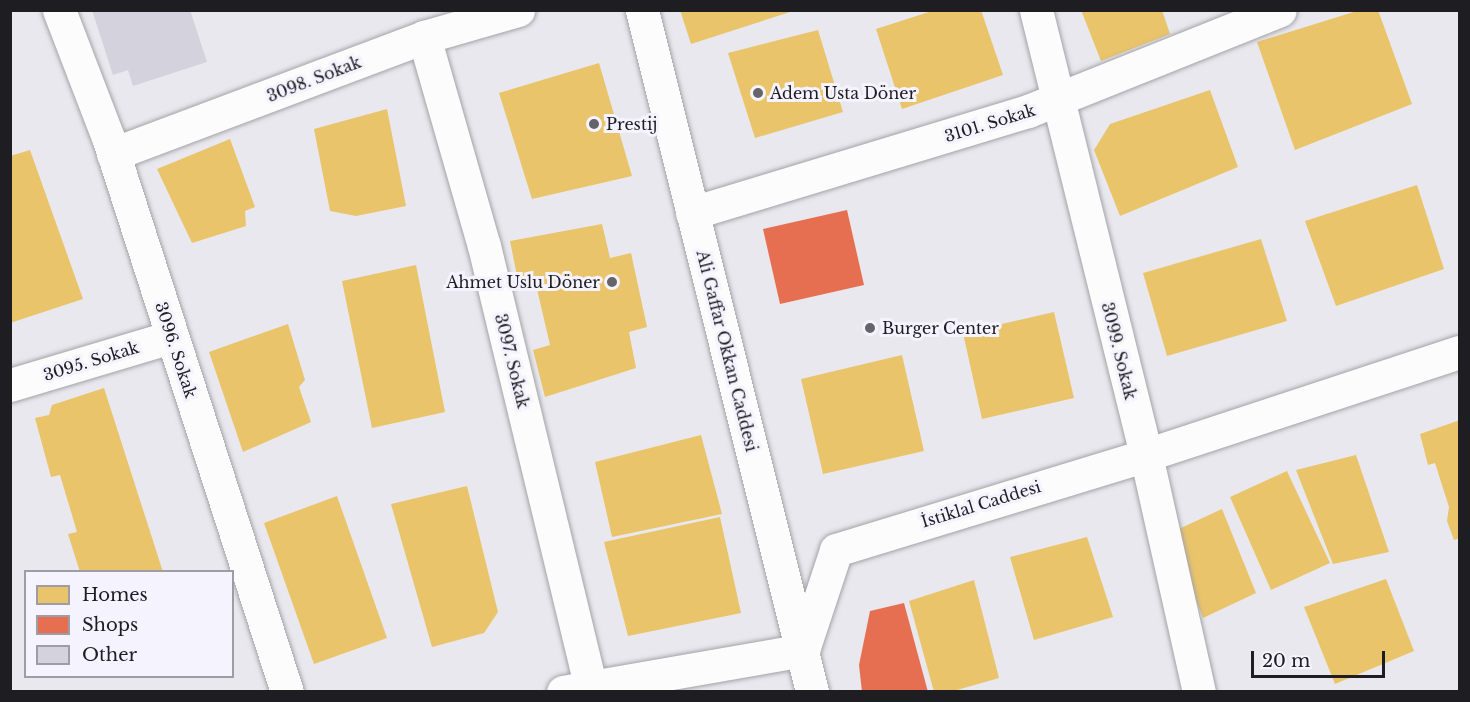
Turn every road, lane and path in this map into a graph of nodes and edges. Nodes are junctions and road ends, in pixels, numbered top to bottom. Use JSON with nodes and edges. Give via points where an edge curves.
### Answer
{"nodes":[{"id":1,"x":59,"y":10,"type":"edge"},
{"id":2,"x":518,"y":10,"type":"edge"},
{"id":3,"x":642,"y":10,"type":"edge"},
{"id":4,"x":1036,"y":10,"type":"edge"},
{"id":5,"x":1280,"y":10,"type":"edge"},
{"id":6,"x":424,"y":37,"type":"junction"},
{"id":7,"x":1057,"y":101,"type":"junction"},
{"id":8,"x":113,"y":154,"type":"junction"},
{"id":9,"x":692,"y":213,"type":"junction"},
{"id":10,"x":171,"y":337,"type":"junction"},
{"id":11,"x":1460,"y":352,"type":"edge"},
{"id":12,"x":10,"y":385,"type":"edge"},
{"id":13,"x":1146,"y":455,"type":"junction"},
{"id":14,"x":803,"y":650,"type":"junction"},
{"id":15,"x":577,"y":689,"type":"edge"},
{"id":16,"x":287,"y":692,"type":"edge"},
{"id":17,"x":812,"y":692,"type":"edge"},
{"id":18,"x":1199,"y":692,"type":"edge"}],
"edges":[{"from":1,"to":8,"type":"street","name":"3096. Sokak"},
{"from":2,"to":6,"type":"street","name":"3098. Sokak"},
{"from":3,"to":9,"type":"street","name":"Ali Gaffar Okkan Caddesi"},
{"from":4,"to":7,"type":"street","name":"3099. Sokak"},
{"from":5,"to":7,"type":"street","name":"3101. Sokak"},
{"from":6,"to":8,"type":"street","name":"3098. Sokak"},
{"from":6,"to":15,"type":"street","name":"3097. Sokak","via":[[484,246]]},
{"from":7,"to":9,"type":"street","name":"3101. Sokak"},
{"from":7,"to":13,"type":"street","name":"3099. Sokak"},
{"from":8,"to":10,"type":"street","name":"3096. Sokak"},
{"from":9,"to":14,"type":"street","name":"Ali Gaffar Okkan Caddesi"},
{"from":10,"to":12,"type":"street","name":"3095. Sokak"},
{"from":10,"to":16,"type":"street","name":"3096. Sokak"},
{"from":11,"to":13,"type":"street","name":"İstiklal Caddesi"},
{"from":13,"to":14,"type":"street","name":"İstiklal Caddesi","via":[[836,550]]},
{"from":13,"to":18,"type":"street","name":"3099. Sokak"},
{"from":14,"to":15,"type":"street"},
{"from":14,"to":17,"type":"street","name":"Ali Gaffar Okkan Caddesi"}]}
